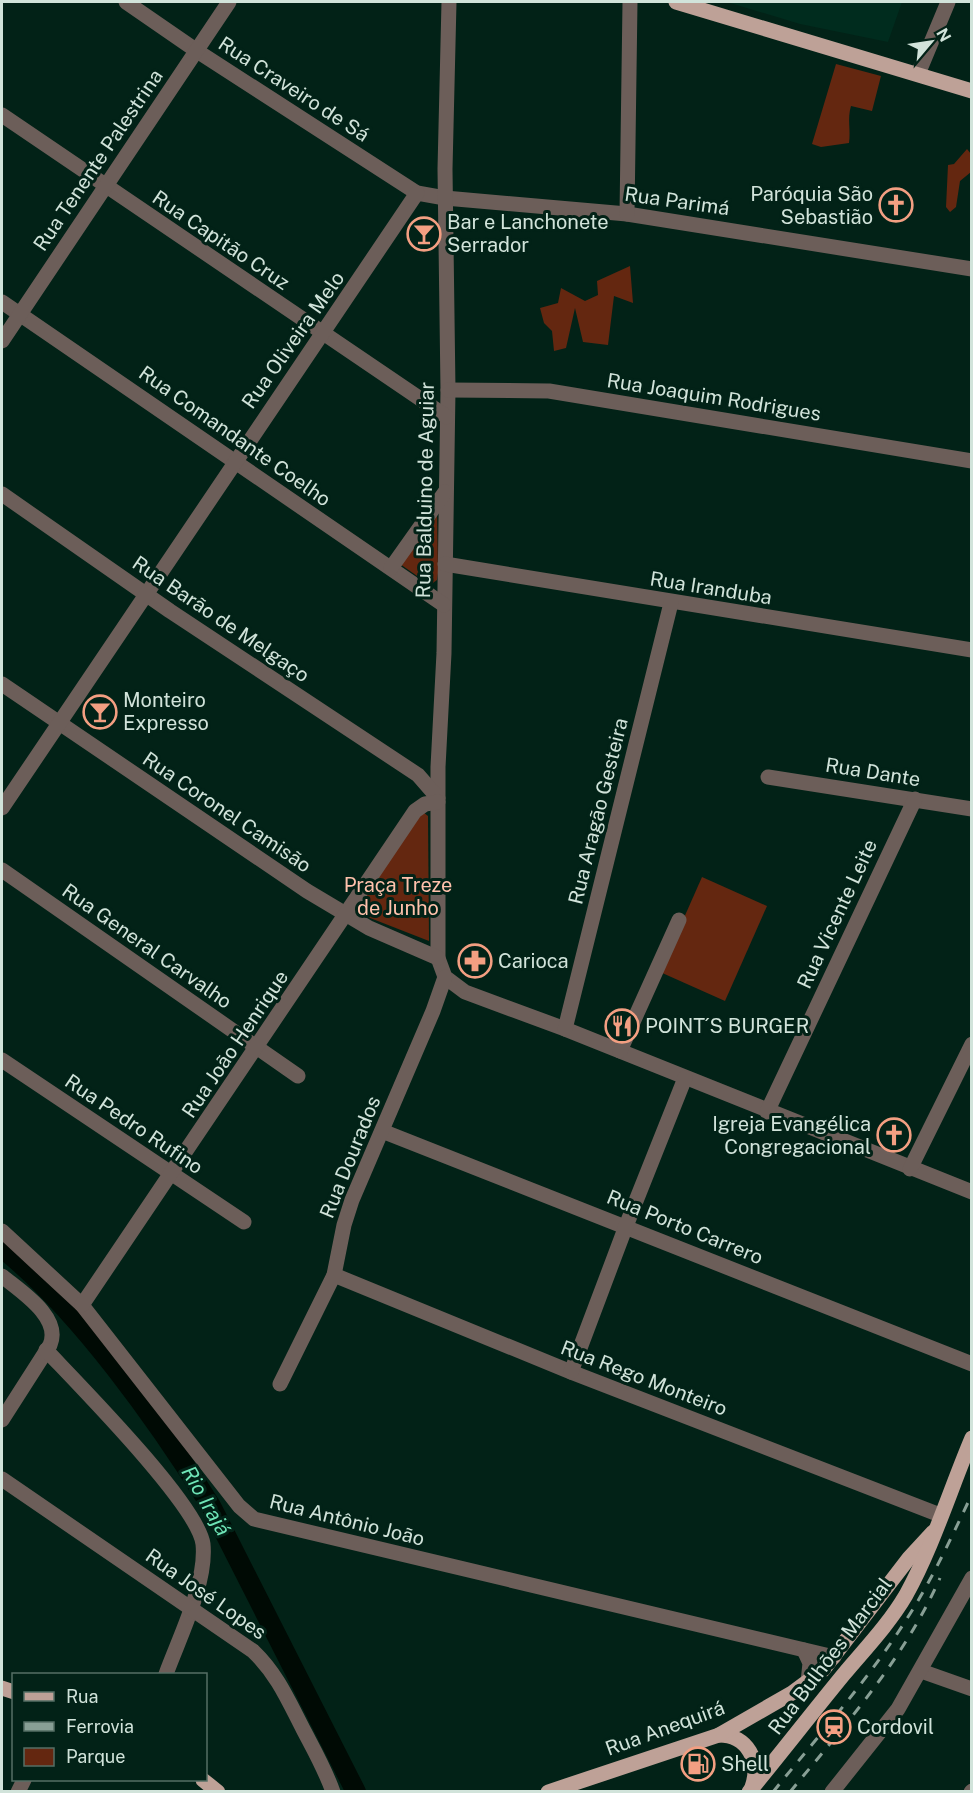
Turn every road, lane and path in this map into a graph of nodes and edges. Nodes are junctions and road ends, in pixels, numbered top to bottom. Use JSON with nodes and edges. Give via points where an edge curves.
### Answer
{"nodes":[{"id":1,"x":126,"y":2,"type":"edge"},
{"id":2,"x":229,"y":2,"type":"edge"},
{"id":3,"x":449,"y":2,"type":"edge"},
{"id":4,"x":630,"y":2,"type":"edge"},
{"id":5,"x":676,"y":2,"type":"edge"},
{"id":6,"x":948,"y":2,"type":"edge"},
{"id":7,"x":197,"y":51,"type":"junction"},
{"id":8,"x":918,"y":74,"type":"junction"},
{"id":9,"x":972,"y":91,"type":"edge"},
{"id":10,"x":2,"y":116,"type":"edge"},
{"id":11,"x":104,"y":186,"type":"junction"},
{"id":12,"x":417,"y":193,"type":"junction"},
{"id":13,"x":446,"y":198,"type":"junction"},
{"id":14,"x":627,"y":214,"type":"junction"},
{"id":15,"x":972,"y":269,"type":"edge"},
{"id":16,"x":2,"y":302,"type":"edge"},
{"id":17,"x":20,"y":314,"type":"junction"},
{"id":18,"x":322,"y":334,"type":"junction"},
{"id":19,"x":2,"y":341,"type":"edge"},
{"id":20,"x":448,"y":390,"type":"junction"},
{"id":21,"x":447,"y":417,"type":"junction"},
{"id":22,"x":235,"y":461,"type":"junction"},
{"id":23,"x":972,"y":461,"type":"edge"},
{"id":24,"x":445,"y":492,"type":"junction"},
{"id":25,"x":2,"y":494,"type":"edge"},
{"id":26,"x":445,"y":564,"type":"junction"},
{"id":27,"x":391,"y":568,"type":"junction"},
{"id":28,"x":145,"y":594,"type":"junction"},
{"id":29,"x":671,"y":603,"type":"junction"},
{"id":30,"x":444,"y":605,"type":"junction"},
{"id":31,"x":972,"y":650,"type":"edge"},
{"id":32,"x":2,"y":684,"type":"edge"},
{"id":33,"x":60,"y":724,"type":"junction"},
{"id":34,"x":438,"y":767,"type":"junction"},
{"id":35,"x":420,"y":777,"type":"junction"},
{"id":36,"x":768,"y":777,"type":"dead end"},
{"id":37,"x":915,"y":799,"type":"junction"},
{"id":38,"x":438,"y":800,"type":"junction"},
{"id":39,"x":422,"y":806,"type":"junction"},
{"id":40,"x":2,"y":808,"type":"edge"},
{"id":41,"x":972,"y":809,"type":"edge"},
{"id":42,"x":2,"y":870,"type":"edge"},
{"id":43,"x":345,"y":915,"type":"junction"},
{"id":44,"x":679,"y":920,"type":"dead end"},
{"id":45,"x":438,"y":958,"type":"junction"},
{"id":46,"x":445,"y":977,"type":"junction"},
{"id":47,"x":565,"y":1029,"type":"junction"},
{"id":48,"x":972,"y":1044,"type":"edge"},
{"id":49,"x":257,"y":1049,"type":"junction"},
{"id":50,"x":620,"y":1051,"type":"junction"},
{"id":51,"x":2,"y":1060,"type":"edge"},
{"id":52,"x":298,"y":1076,"type":"dead end"},
{"id":53,"x":685,"y":1078,"type":"junction"},
{"id":54,"x":767,"y":1112,"type":"junction"},
{"id":55,"x":382,"y":1131,"type":"junction"},
{"id":56,"x":910,"y":1168,"type":"junction"},
{"id":57,"x":172,"y":1175,"type":"junction"},
{"id":58,"x":972,"y":1192,"type":"edge"},
{"id":59,"x":244,"y":1222,"type":"dead end"},
{"id":60,"x":626,"y":1226,"type":"junction"},
{"id":61,"x":2,"y":1231,"type":"edge"},
{"id":62,"x":334,"y":1275,"type":"junction"},
{"id":63,"x":2,"y":1276,"type":"edge"},
{"id":64,"x":82,"y":1305,"type":"junction"},
{"id":65,"x":46,"y":1350,"type":"junction"},
{"id":66,"x":972,"y":1364,"type":"edge"},
{"id":67,"x":571,"y":1372,"type":"junction"},
{"id":68,"x":280,"y":1384,"type":"dead end"},
{"id":69,"x":2,"y":1420,"type":"edge"},
{"id":70,"x":972,"y":1438,"type":"edge"},
{"id":71,"x":2,"y":1479,"type":"edge"},
{"id":72,"x":940,"y":1515,"type":"junction"},
{"id":73,"x":933,"y":1532,"type":"junction"},
{"id":74,"x":972,"y":1578,"type":"edge"},
{"id":75,"x":190,"y":1607,"type":"junction"},
{"id":76,"x":804,"y":1650,"type":"junction"},
{"id":77,"x":834,"y":1657,"type":"junction"},
{"id":78,"x":921,"y":1671,"type":"junction"},
{"id":79,"x":166,"y":1673,"type":"edge"},
{"id":80,"x":808,"y":1682,"type":"junction"},
{"id":81,"x":972,"y":1689,"type":"edge"},
{"id":82,"x":719,"y":1735,"type":"junction"},
{"id":83,"x":206,"y":1781,"type":"edge"},
{"id":84,"x":750,"y":1789,"type":"edge"},
{"id":85,"x":218,"y":1791,"type":"edge"},
{"id":86,"x":333,"y":1791,"type":"edge"},
{"id":87,"x":548,"y":1791,"type":"edge"},
{"id":88,"x":832,"y":1791,"type":"edge"}],
"edges":[{"from":1,"to":7,"type":"street","name":"Rua Craveiro de Sá"},
{"from":2,"to":7,"type":"street","name":"Rua Tenente Palestrina"},
{"from":3,"to":13,"type":"street","name":"Rua Balduino de Aguiar"},
{"from":4,"to":14,"type":"street"},
{"from":5,"to":8,"type":"main road"},
{"from":6,"to":8,"type":"street"},
{"from":7,"to":11,"type":"street","name":"Rua Tenente Palestrina"},
{"from":7,"to":12,"type":"street","name":"Rua Craveiro de Sá"},
{"from":8,"to":9,"type":"main road"},
{"from":10,"to":11,"type":"street","name":"Rua Capitão Cruz"},
{"from":11,"to":17,"type":"street","name":"Rua Tenente Palestrina"},
{"from":11,"to":18,"type":"street","name":"Rua Capitão Cruz"},
{"from":12,"to":13,"type":"street","name":"Rua Craveiro de Sá"},
{"from":12,"to":18,"type":"street","name":"Rua Oliveira Melo"},
{"from":13,"to":14,"type":"street","name":"Rua Parimá"},
{"from":13,"to":20,"type":"street","name":"Rua Balduino de Aguiar"},
{"from":14,"to":15,"type":"street","name":"Rua Parimá"},
{"from":16,"to":17,"type":"street","name":"Rua Comandante Coelho"},
{"from":17,"to":19,"type":"street","name":"Rua Tenente Palestrina"},
{"from":17,"to":22,"type":"street","name":"Rua Comandante Coelho"},
{"from":18,"to":21,"type":"street","name":"Rua Capitão Cruz"},
{"from":18,"to":22,"type":"street","name":"Rua Oliveira Melo"},
{"from":20,"to":21,"type":"street","name":"Rua Balduino de Aguiar"},
{"from":20,"to":23,"type":"street","name":"Rua Joaquim Rodrigues","via":[[549,391]]},
{"from":21,"to":24,"type":"street","name":"Rua Balduino de Aguiar"},
{"from":22,"to":27,"type":"street","name":"Rua Comandante Coelho"},
{"from":22,"to":28,"type":"street","name":"Rua Oliveira Melo"},
{"from":24,"to":26,"type":"street","name":"Rua Balduino de Aguiar"},
{"from":24,"to":27,"type":"street"},
{"from":25,"to":28,"type":"street","name":"Rua Barão de Melgaço"},
{"from":26,"to":29,"type":"street","name":"Rua Iranduba"},
{"from":26,"to":30,"type":"street","name":"Rua Balduino de Aguiar"},
{"from":27,"to":30,"type":"street","name":"Rua Comandante Coelho"},
{"from":28,"to":33,"type":"street","name":"Rua Oliveira Melo"},
{"from":28,"to":35,"type":"street","name":"Rua Barão de Melgaço"},
{"from":29,"to":31,"type":"street","name":"Rua Iranduba"},
{"from":29,"to":47,"type":"street","name":"Rua Aragão Gesteira"},
{"from":30,"to":34,"type":"street","name":"Rua Balduino de Aguiar"},
{"from":32,"to":33,"type":"street","name":"Rua Coronel Camisão"},
{"from":33,"to":40,"type":"street","name":"Rua Oliveira Melo"},
{"from":33,"to":43,"type":"street","name":"Rua Coronel Camisão"},
{"from":34,"to":35,"type":"street"},
{"from":34,"to":38,"type":"street","name":"Rua Balduino de Aguiar"},
{"from":35,"to":38,"type":"street","name":"Rua Barão de Melgaço"},
{"from":35,"to":39,"type":"street","via":[[426,791]]},
{"from":36,"to":37,"type":"street","name":"Rua Dante"},
{"from":37,"to":41,"type":"street","name":"Rua Dante"},
{"from":37,"to":54,"type":"street","name":"Rua Vicente Leite"},
{"from":38,"to":39,"type":"street"},
{"from":38,"to":45,"type":"street","name":"Rua Balduino de Aguiar"},
{"from":39,"to":43,"type":"street","name":"Rua João Henrique"},
{"from":42,"to":49,"type":"street","name":"Rua General Carvalho"},
{"from":43,"to":45,"type":"street","name":"Rua Coronel Camisão"},
{"from":43,"to":49,"type":"street","name":"Rua João Henrique"},
{"from":44,"to":50,"type":"street"},
{"from":45,"to":46,"type":"street","name":"Rua Balduino de Aguiar"},
{"from":46,"to":47,"type":"street","via":[[465,992]]},
{"from":46,"to":55,"type":"street","name":"Rua Dourados"},
{"from":47,"to":50,"type":"street"},
{"from":48,"to":56,"type":"street"},
{"from":49,"to":52,"type":"street","name":"Rua General Carvalho"},
{"from":49,"to":57,"type":"street","name":"Rua João Henrique"},
{"from":50,"to":53,"type":"street"},
{"from":51,"to":57,"type":"street","name":"Rua Pedro Rufino"},
{"from":53,"to":54,"type":"street"},
{"from":53,"to":60,"type":"street"},
{"from":54,"to":56,"type":"street"},
{"from":55,"to":60,"type":"street","name":"Rua Porto Carrero"},
{"from":55,"to":62,"type":"street","name":"Rua Dourados","via":[[347,1212]]},
{"from":56,"to":58,"type":"street"},
{"from":57,"to":59,"type":"street","name":"Rua Pedro Rufino"},
{"from":57,"to":64,"type":"street","name":"Rua João Henrique"},
{"from":60,"to":66,"type":"street","name":"Rua Porto Carrero"},
{"from":60,"to":67,"type":"street"},
{"from":61,"to":64,"type":"street","name":"Rua Antônio João"},
{"from":62,"to":67,"type":"street","name":"Rua Rego Monteiro"},
{"from":62,"to":68,"type":"street","name":"Rua Dourados"},
{"from":63,"to":65,"type":"street","via":[[50,1323],[53,1333]]},
{"from":64,"to":76,"type":"street","name":"Rua Antônio João","via":[[245,1514],[261,1523]]},
{"from":65,"to":69,"type":"street"},
{"from":65,"to":75,"type":"street","via":[[126,1436],[195,1522],[203,1544],[203,1558]]},
{"from":67,"to":72,"type":"street","name":"Rua Rego Monteiro"},
{"from":70,"to":72,"type":"main road","name":"Rua Bulhões Marcial"},
{"from":71,"to":75,"type":"street","name":"Rua José Lopes"},
{"from":72,"to":73,"type":"main road","name":"Rua Bulhões Marcial"},
{"from":73,"to":77,"type":"main road","name":"Rua Anequirá"},
{"from":73,"to":84,"type":"main road","name":"Rua Bulhões Marcial","via":[[906,1595],[890,1619]]},
{"from":74,"to":78,"type":"street"},
{"from":75,"to":79,"type":"street"},
{"from":75,"to":86,"type":"street","name":"Rua José Lopes","via":[[253,1651],[276,1676]]},
{"from":76,"to":77,"type":"street","name":"Rua Antônio João"},
{"from":76,"to":80,"type":"street","via":[[810,1663]]},
{"from":77,"to":80,"type":"main road","name":"Rua Anequirá"},
{"from":78,"to":81,"type":"street"},
{"from":78,"to":88,"type":"street","via":[[898,1709]]},
{"from":80,"to":82,"type":"main road","name":"Rua Anequirá"},
{"from":82,"to":84,"type":"main road","via":[[731,1735],[748,1748],[756,1769]]},
{"from":82,"to":87,"type":"main road","name":"Rua Anequirá"},
{"from":83,"to":85,"type":"main road"}]}
